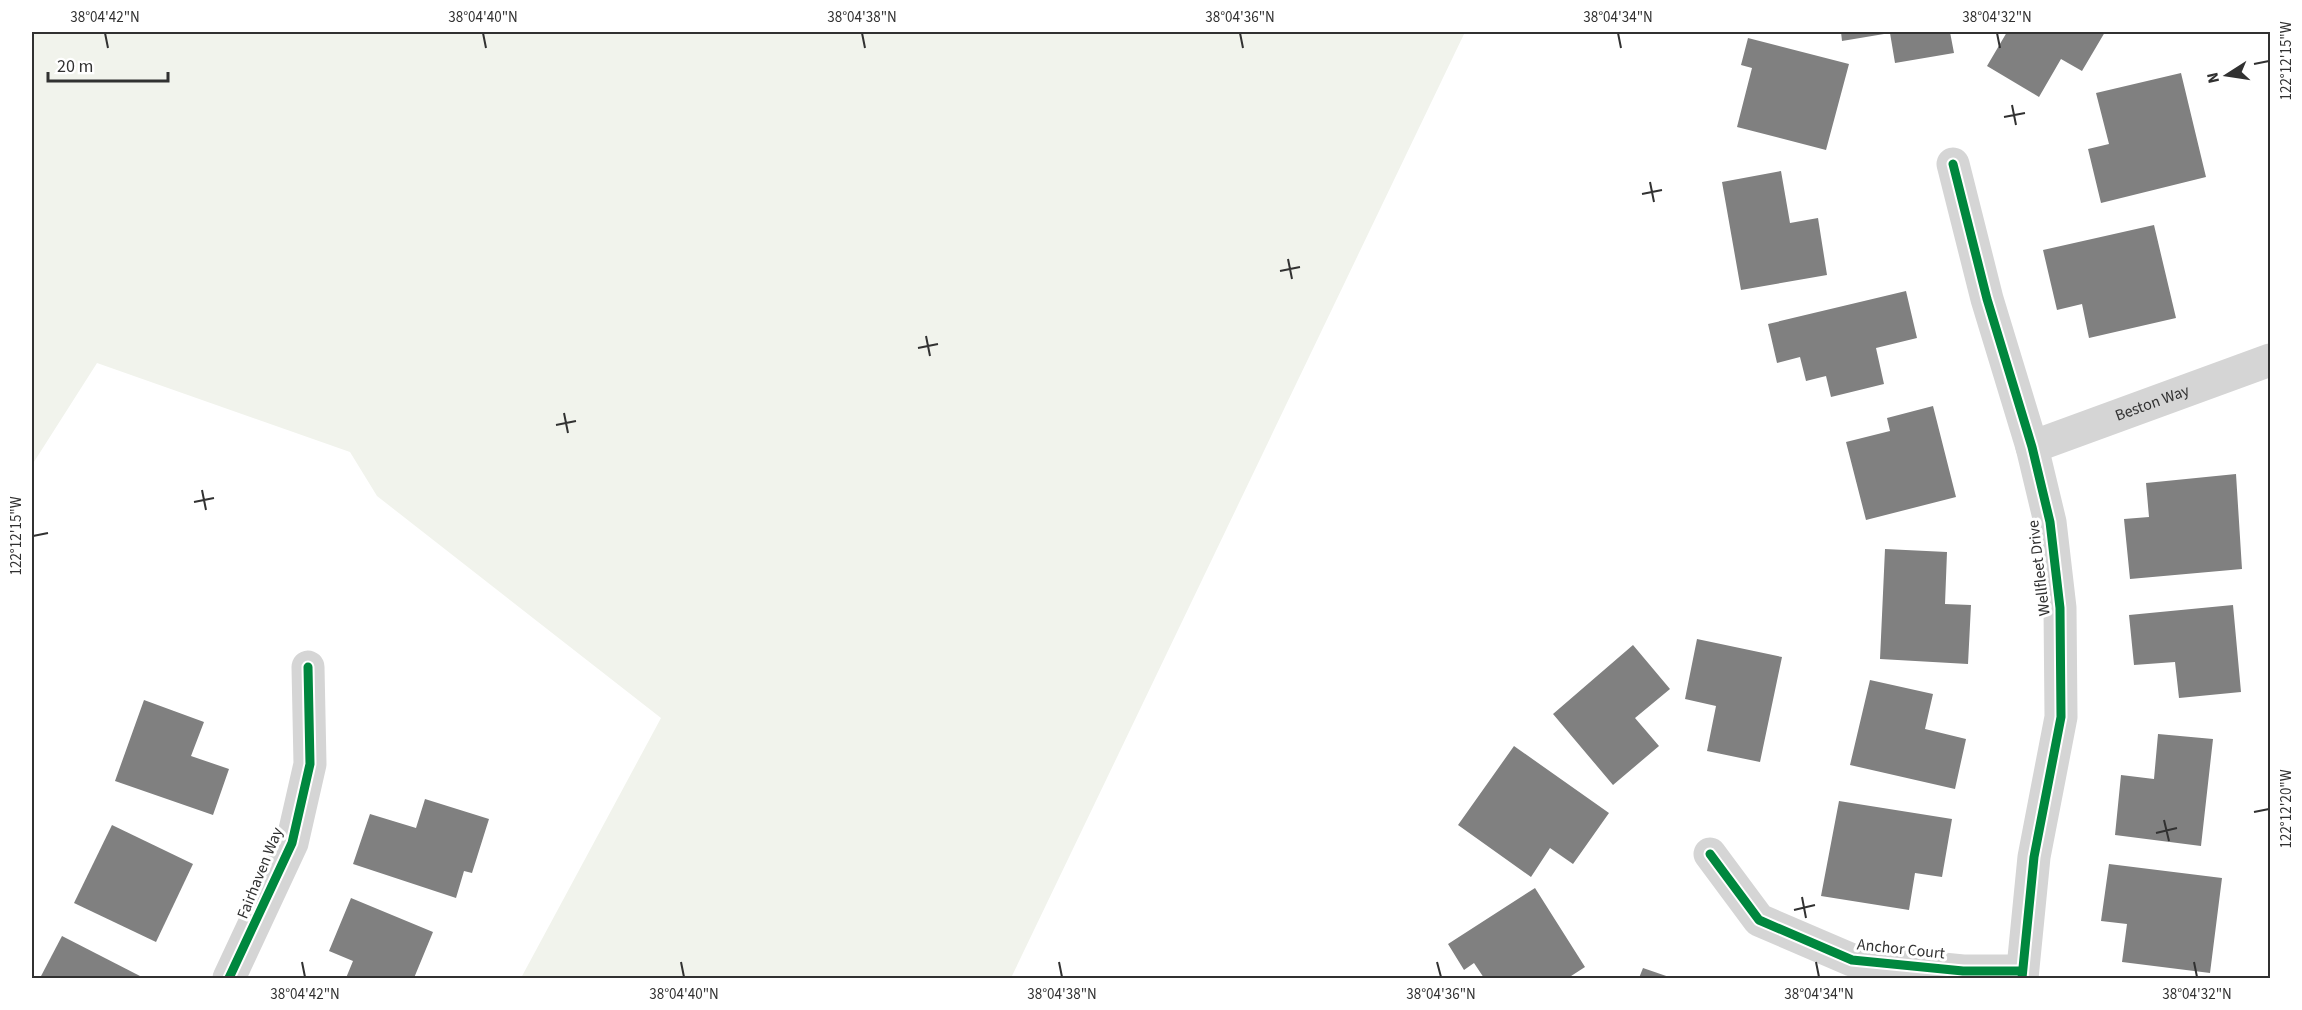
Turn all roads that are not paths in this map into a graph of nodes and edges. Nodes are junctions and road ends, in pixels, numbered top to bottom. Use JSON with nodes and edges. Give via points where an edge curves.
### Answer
{"nodes":[{"id":1,"x":1953,"y":164,"type":"dead end"},
{"id":2,"x":2271,"y":360,"type":"edge"},
{"id":3,"x":2032,"y":447,"type":"junction"},
{"id":4,"x":308,"y":667,"type":"dead end"},
{"id":5,"x":1710,"y":854,"type":"dead end"},
{"id":6,"x":2022,"y":975,"type":"edge"},
{"id":7,"x":229,"y":978,"type":"edge"}],
"edges":[{"from":1,"to":3,"type":"street","name":"Wellfleet Drive","via":[[1987,299]]},
{"from":2,"to":3,"type":"street","name":"Beston Way"},
{"from":3,"to":6,"type":"street","name":"Wellfleet Drive","via":[[2050,522],[2060,608],[2061,717],[2034,857]]},
{"from":4,"to":7,"type":"street","name":"Fairhaven Way","via":[[310,764],[292,843]]},
{"from":5,"to":6,"type":"street","name":"Anchor Court","via":[[1759,920],[1852,960]]}]}
